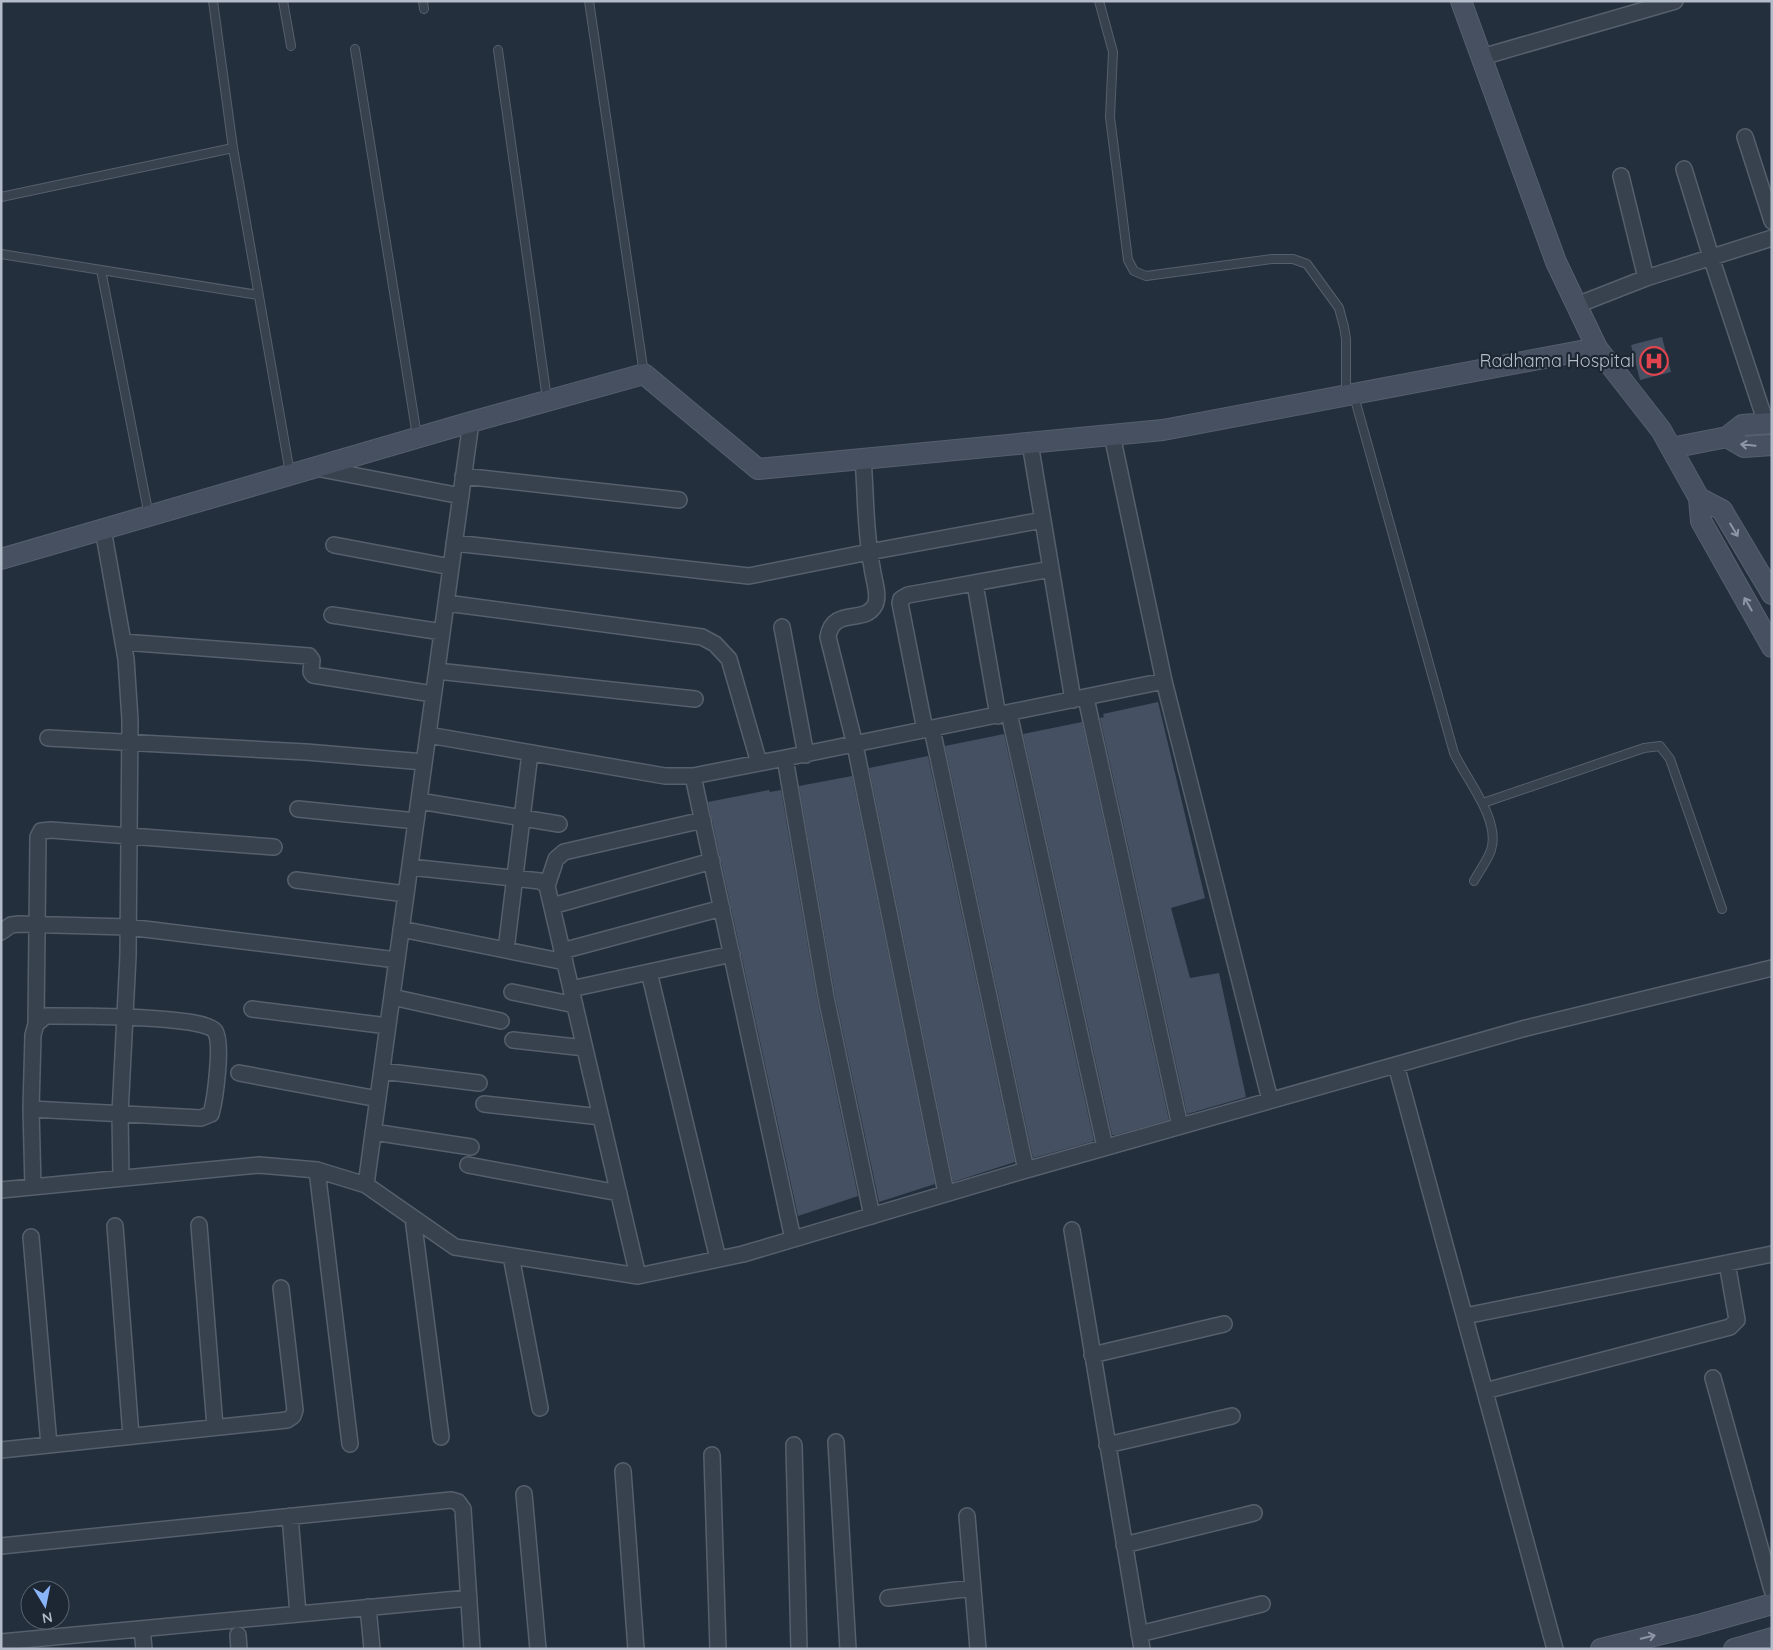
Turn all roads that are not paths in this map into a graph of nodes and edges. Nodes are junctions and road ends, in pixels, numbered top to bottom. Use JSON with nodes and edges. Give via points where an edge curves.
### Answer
{"nodes":[{"id":1,"x":214,"y":1,"type":"edge"},
{"id":2,"x":283,"y":1,"type":"edge"},
{"id":3,"x":590,"y":1,"type":"edge"},
{"id":4,"x":1099,"y":1,"type":"edge"},
{"id":5,"x":1461,"y":1,"type":"edge"},
{"id":6,"x":1675,"y":1,"type":"edge"},
{"id":7,"x":290,"y":46,"type":"dead end"},
{"id":8,"x":355,"y":49,"type":"dead end"},
{"id":9,"x":498,"y":50,"type":"dead end"},
{"id":10,"x":1482,"y":57,"type":"junction"},
{"id":11,"x":1745,"y":137,"type":"dead end"},
{"id":12,"x":233,"y":148,"type":"junction"},
{"id":13,"x":1684,"y":169,"type":"dead end"},
{"id":14,"x":1621,"y":176,"type":"dead end"},
{"id":15,"x":1,"y":197,"type":"edge"},
{"id":16,"x":1772,"y":221,"type":"edge"},
{"id":17,"x":1772,"y":238,"type":"edge"},
{"id":18,"x":1,"y":254,"type":"edge"},
{"id":19,"x":1711,"y":257,"type":"junction"},
{"id":20,"x":102,"y":270,"type":"junction"},
{"id":21,"x":1646,"y":278,"type":"junction"},
{"id":22,"x":258,"y":295,"type":"junction"},
{"id":23,"x":1577,"y":305,"type":"junction"},
{"id":24,"x":1597,"y":348,"type":"junction"},
{"id":25,"x":644,"y":374,"type":"junction"},
{"id":26,"x":1350,"y":395,"type":"junction"},
{"id":27,"x":547,"y":401,"type":"junction"},
{"id":28,"x":471,"y":422,"type":"junction"},
{"id":29,"x":1769,"y":423,"type":"edge"},
{"id":30,"x":1112,"y":435,"type":"junction"},
{"id":31,"x":1727,"y":437,"type":"junction"},
{"id":32,"x":417,"y":438,"type":"junction"},
{"id":33,"x":1030,"y":443,"type":"junction"},
{"id":34,"x":1772,"y":445,"type":"edge"},
{"id":35,"x":1671,"y":448,"type":"junction"},
{"id":36,"x":863,"y":459,"type":"junction"},
{"id":37,"x":314,"y":468,"type":"junction"},
{"id":38,"x":290,"y":475,"type":"junction"},
{"id":39,"x":463,"y":476,"type":"junction"},
{"id":40,"x":461,"y":496,"type":"junction"},
{"id":41,"x":1699,"y":498,"type":"junction"},
{"id":42,"x":679,"y":500,"type":"dead end"},
{"id":43,"x":149,"y":516,"type":"junction"},
{"id":44,"x":1043,"y":520,"type":"junction"},
{"id":45,"x":103,"y":529,"type":"junction"},
{"id":46,"x":454,"y":543,"type":"junction"},
{"id":47,"x":334,"y":545,"type":"dead end"},
{"id":48,"x":869,"y":552,"type":"junction"},
{"id":49,"x":1,"y":559,"type":"edge"},
{"id":50,"x":451,"y":567,"type":"junction"},
{"id":51,"x":1052,"y":569,"type":"junction"},
{"id":52,"x":975,"y":584,"type":"junction"},
{"id":53,"x":1772,"y":594,"type":"edge"},
{"id":54,"x":446,"y":603,"type":"junction"},
{"id":55,"x":332,"y":616,"type":"dead end"},
{"id":56,"x":782,"y":627,"type":"dead end"},
{"id":57,"x":442,"y":632,"type":"junction"},
{"id":58,"x":123,"y":642,"type":"junction"},
{"id":59,"x":1772,"y":647,"type":"edge"},
{"id":60,"x":437,"y":672,"type":"junction"},
{"id":61,"x":1164,"y":681,"type":"junction"},
{"id":62,"x":433,"y":694,"type":"junction"},
{"id":63,"x":695,"y":698,"type":"dead end"},
{"id":64,"x":1079,"y":699,"type":"junction"},
{"id":65,"x":1004,"y":714,"type":"junction"},
{"id":66,"x":928,"y":730,"type":"junction"},
{"id":67,"x":428,"y":735,"type":"junction"},
{"id":68,"x":48,"y":738,"type":"dead end"},
{"id":69,"x":130,"y":742,"type":"junction"},
{"id":70,"x":855,"y":745,"type":"junction"},
{"id":71,"x":530,"y":753,"type":"junction"},
{"id":72,"x":806,"y":755,"type":"junction"},
{"id":73,"x":785,"y":758,"type":"junction"},
{"id":74,"x":424,"y":762,"type":"junction"},
{"id":75,"x":758,"y":763,"type":"junction"},
{"id":76,"x":693,"y":776,"type":"junction"},
{"id":77,"x":419,"y":801,"type":"junction"},
{"id":78,"x":1483,"y":803,"type":"junction"},
{"id":79,"x":298,"y":810,"type":"dead end"},
{"id":80,"x":522,"y":818,"type":"junction"},
{"id":81,"x":703,"y":820,"type":"junction"},
{"id":82,"x":416,"y":821,"type":"junction"},
{"id":83,"x":559,"y":824,"type":"dead end"},
{"id":84,"x":129,"y":835,"type":"junction"},
{"id":85,"x":274,"y":847,"type":"dead end"},
{"id":86,"x":712,"y":861,"type":"junction"},
{"id":87,"x":410,"y":868,"type":"junction"},
{"id":88,"x":515,"y":878,"type":"junction"},
{"id":89,"x":296,"y":880,"type":"dead end"},
{"id":90,"x":1474,"y":881,"type":"dead end"},
{"id":91,"x":547,"y":886,"type":"junction"},
{"id":92,"x":406,"y":894,"type":"junction"},
{"id":93,"x":552,"y":906,"type":"junction"},
{"id":94,"x":722,"y":908,"type":"junction"},
{"id":95,"x":1722,"y":909,"type":"dead end"},
{"id":96,"x":37,"y":924,"type":"junction"},
{"id":97,"x":128,"y":927,"type":"junction"},
{"id":98,"x":401,"y":929,"type":"junction"},
{"id":99,"x":1,"y":932,"type":"edge"},
{"id":100,"x":506,"y":950,"type":"junction"},
{"id":101,"x":732,"y":954,"type":"junction"},
{"id":102,"x":563,"y":956,"type":"junction"},
{"id":103,"x":397,"y":960,"type":"junction"},
{"id":104,"x":1772,"y":968,"type":"edge"},
{"id":105,"x":649,"y":972,"type":"junction"},
{"id":106,"x":571,"y":989,"type":"junction"},
{"id":107,"x":512,"y":992,"type":"dead end"},
{"id":108,"x":392,"y":997,"type":"junction"},
{"id":109,"x":574,"y":1004,"type":"junction"},
{"id":110,"x":252,"y":1009,"type":"dead end"},
{"id":111,"x":125,"y":1016,"type":"junction"},
{"id":112,"x":501,"y":1021,"type":"dead end"},
{"id":113,"x":36,"y":1024,"type":"junction"},
{"id":114,"x":388,"y":1026,"type":"junction"},
{"id":115,"x":513,"y":1040,"type":"dead end"},
{"id":116,"x":585,"y":1048,"type":"junction"},
{"id":117,"x":1396,"y":1065,"type":"junction"},
{"id":118,"x":382,"y":1070,"type":"junction"},
{"id":119,"x":239,"y":1073,"type":"dead end"},
{"id":120,"x":479,"y":1082,"type":"dead end"},
{"id":121,"x":378,"y":1100,"type":"junction"},
{"id":122,"x":1270,"y":1100,"type":"junction"},
{"id":123,"x":484,"y":1104,"type":"dead end"},
{"id":124,"x":31,"y":1109,"type":"junction"},
{"id":125,"x":120,"y":1114,"type":"junction"},
{"id":126,"x":601,"y":1117,"type":"junction"},
{"id":127,"x":1180,"y":1126,"type":"junction"},
{"id":128,"x":373,"y":1132,"type":"junction"},
{"id":129,"x":471,"y":1147,"type":"dead end"},
{"id":130,"x":1105,"y":1147,"type":"junction"},
{"id":131,"x":468,"y":1165,"type":"dead end"},
{"id":132,"x":318,"y":1170,"type":"junction"},
{"id":133,"x":1026,"y":1170,"type":"junction"},
{"id":134,"x":121,"y":1178,"type":"junction"},
{"id":135,"x":366,"y":1185,"type":"junction"},
{"id":136,"x":32,"y":1187,"type":"junction"},
{"id":137,"x":1,"y":1190,"type":"edge"},
{"id":138,"x":619,"y":1193,"type":"junction"},
{"id":139,"x":946,"y":1193,"type":"junction"},
{"id":140,"x":872,"y":1216,"type":"junction"},
{"id":141,"x":413,"y":1218,"type":"junction"},
{"id":142,"x":199,"y":1224,"type":"dead end"},
{"id":143,"x":115,"y":1226,"type":"dead end"},
{"id":144,"x":1072,"y":1230,"type":"dead end"},
{"id":145,"x":31,"y":1237,"type":"dead end"},
{"id":146,"x":793,"y":1239,"type":"junction"},
{"id":147,"x":1772,"y":1254,"type":"edge"},
{"id":148,"x":510,"y":1256,"type":"junction"},
{"id":149,"x":718,"y":1259,"type":"junction"},
{"id":150,"x":1726,"y":1263,"type":"junction"},
{"id":151,"x":638,"y":1276,"type":"junction"},
{"id":152,"x":281,"y":1288,"type":"dead end"},
{"id":153,"x":1464,"y":1316,"type":"junction"},
{"id":154,"x":1224,"y":1324,"type":"dead end"},
{"id":155,"x":1092,"y":1355,"type":"junction"},
{"id":156,"x":1713,"y":1378,"type":"dead end"},
{"id":157,"x":1485,"y":1391,"type":"junction"},
{"id":158,"x":540,"y":1408,"type":"dead end"},
{"id":159,"x":1232,"y":1416,"type":"dead end"},
{"id":160,"x":215,"y":1427,"type":"junction"},
{"id":161,"x":131,"y":1436,"type":"junction"},
{"id":162,"x":441,"y":1437,"type":"dead end"},
{"id":163,"x":836,"y":1442,"type":"dead end"},
{"id":164,"x":350,"y":1444,"type":"dead end"},
{"id":165,"x":49,"y":1445,"type":"junction"},
{"id":166,"x":794,"y":1445,"type":"dead end"},
{"id":167,"x":1107,"y":1445,"type":"junction"},
{"id":168,"x":1,"y":1450,"type":"edge"},
{"id":169,"x":712,"y":1455,"type":"dead end"},
{"id":170,"x":623,"y":1471,"type":"dead end"},
{"id":171,"x":524,"y":1494,"type":"dead end"},
{"id":172,"x":1254,"y":1514,"type":"dead end"},
{"id":173,"x":290,"y":1516,"type":"junction"},
{"id":174,"x":967,"y":1516,"type":"dead end"},
{"id":175,"x":1124,"y":1544,"type":"junction"},
{"id":176,"x":1,"y":1546,"type":"edge"},
{"id":177,"x":973,"y":1588,"type":"junction"},
{"id":178,"x":1772,"y":1590,"type":"edge"},
{"id":179,"x":469,"y":1598,"type":"junction"},
{"id":180,"x":888,"y":1598,"type":"dead end"},
{"id":181,"x":1262,"y":1604,"type":"dead end"},
{"id":182,"x":1772,"y":1604,"type":"edge"},
{"id":183,"x":368,"y":1607,"type":"junction"},
{"id":184,"x":298,"y":1614,"type":"junction"},
{"id":185,"x":142,"y":1628,"type":"junction"},
{"id":186,"x":1772,"y":1638,"type":"edge"},
{"id":187,"x":1141,"y":1641,"type":"edge"},
{"id":188,"x":1,"y":1642,"type":"edge"},
{"id":189,"x":42,"y":1644,"type":"edge"},
{"id":190,"x":144,"y":1649,"type":"edge"},
{"id":191,"x":372,"y":1649,"type":"edge"},
{"id":192,"x":472,"y":1649,"type":"edge"},
{"id":193,"x":538,"y":1649,"type":"edge"},
{"id":194,"x":636,"y":1649,"type":"edge"},
{"id":195,"x":718,"y":1649,"type":"edge"},
{"id":196,"x":799,"y":1649,"type":"edge"},
{"id":197,"x":848,"y":1649,"type":"edge"},
{"id":198,"x":978,"y":1649,"type":"edge"},
{"id":199,"x":1555,"y":1649,"type":"edge"},
{"id":200,"x":1601,"y":1649,"type":"edge"},
{"id":201,"x":1734,"y":1649,"type":"edge"}],
"edges":[{"from":1,"to":12,"type":"lane"},
{"from":2,"to":7,"type":"lane"},
{"from":3,"to":25,"type":"lane"},
{"from":4,"to":26,"type":"lane","via":[[1113,52],[1110,117],[1128,260],[1134,272],[1146,276],[1272,259],[1293,259],[1307,264],[1339,308],[1346,340]]},
{"from":5,"to":10,"type":"street"},
{"from":6,"to":10,"type":"street"},
{"from":8,"to":32,"type":"lane"},
{"from":9,"to":27,"type":"lane"},
{"from":10,"to":23,"type":"street","via":[[1556,262]]},
{"from":11,"to":16,"type":"street"},
{"from":12,"to":15,"type":"lane"},
{"from":12,"to":22,"type":"lane"},
{"from":13,"to":19,"type":"street"},
{"from":14,"to":21,"type":"street"},
{"from":17,"to":19,"type":"street"},
{"from":18,"to":20,"type":"lane"},
{"from":19,"to":21,"type":"street"},
{"from":19,"to":29,"type":"street"},
{"from":20,"to":22,"type":"lane"},
{"from":20,"to":43,"type":"lane"},
{"from":21,"to":23,"type":"street"},
{"from":22,"to":38,"type":"lane"},
{"from":23,"to":24,"type":"street"},
{"from":24,"to":26,"type":"street"},
{"from":24,"to":35,"type":"street","via":[[1661,430]]},
{"from":25,"to":27,"type":"street"},
{"from":25,"to":36,"type":"street","via":[[758,469]]},
{"from":26,"to":30,"type":"street","via":[[1163,430]]},
{"from":26,"to":78,"type":"lane","via":[[1454,753]]},
{"from":27,"to":28,"type":"street"},
{"from":28,"to":32,"type":"street"},
{"from":28,"to":39,"type":"street"},
{"from":29,"to":31,"type":"street","via":[[1742,426]]},
{"from":30,"to":33,"type":"street"},
{"from":30,"to":61,"type":"street"},
{"from":34,"to":31,"type":"street","one_way":true,"via":[[1744,447]]},
{"from":31,"to":35,"type":"street"},
{"from":32,"to":37,"type":"street"},
{"from":33,"to":36,"type":"street"},
{"from":33,"to":44,"type":"street"},
{"from":35,"to":41,"type":"street"},
{"from":36,"to":48,"type":"street"},
{"from":37,"to":38,"type":"street"},
{"from":37,"to":40,"type":"street"},
{"from":38,"to":43,"type":"street"},
{"from":39,"to":40,"type":"street"},
{"from":39,"to":42,"type":"street"},
{"from":40,"to":46,"type":"street"},
{"from":41,"to":53,"type":"street","one_way":true,"via":[[1722,510]]},
{"from":59,"to":41,"type":"street","one_way":true,"via":[[1701,522]]},
{"from":43,"to":45,"type":"street"},
{"from":44,"to":48,"type":"street"},
{"from":44,"to":51,"type":"street"},
{"from":45,"to":49,"type":"street"},
{"from":45,"to":58,"type":"street"},
{"from":46,"to":48,"type":"street","via":[[749,576]]},
{"from":46,"to":50,"type":"street"},
{"from":47,"to":50,"type":"street"},
{"from":48,"to":70,"type":"street","via":[[875,605],[869,612],[837,620],[830,627],[828,637]]},
{"from":50,"to":54,"type":"street"},
{"from":51,"to":52,"type":"street"},
{"from":51,"to":64,"type":"street"},
{"from":52,"to":65,"type":"street"},
{"from":52,"to":66,"type":"street","via":[[908,595],[901,599]]},
{"from":54,"to":57,"type":"street"},
{"from":54,"to":75,"type":"street","via":[[702,637],[715,644],[729,659]]},
{"from":55,"to":57,"type":"street"},
{"from":56,"to":72,"type":"street"},
{"from":57,"to":60,"type":"street"},
{"from":58,"to":62,"type":"street","via":[[309,656],[313,676]]},
{"from":58,"to":69,"type":"street"},
{"from":60,"to":62,"type":"street"},
{"from":60,"to":63,"type":"street"},
{"from":61,"to":64,"type":"street"},
{"from":61,"to":122,"type":"street"},
{"from":62,"to":67,"type":"street"},
{"from":64,"to":65,"type":"street"},
{"from":64,"to":127,"type":"street"},
{"from":65,"to":66,"type":"street"},
{"from":65,"to":130,"type":"street"},
{"from":66,"to":70,"type":"street"},
{"from":66,"to":133,"type":"street"},
{"from":67,"to":71,"type":"street"},
{"from":67,"to":74,"type":"street"},
{"from":68,"to":69,"type":"street"},
{"from":69,"to":74,"type":"street"},
{"from":69,"to":84,"type":"street"},
{"from":70,"to":72,"type":"street"},
{"from":70,"to":139,"type":"street"},
{"from":71,"to":76,"type":"street","via":[[665,776]]},
{"from":71,"to":80,"type":"street"},
{"from":72,"to":73,"type":"street"},
{"from":73,"to":75,"type":"street"},
{"from":73,"to":140,"type":"street","via":[[826,997]]},
{"from":74,"to":77,"type":"street"},
{"from":75,"to":76,"type":"street"},
{"from":76,"to":81,"type":"street"},
{"from":77,"to":80,"type":"street"},
{"from":77,"to":82,"type":"street"},
{"from":78,"to":90,"type":"lane","via":[[1492,829],[1492,849]]},
{"from":78,"to":95,"type":"lane","via":[[1644,748],[1660,746],[1670,758]]},
{"from":79,"to":82,"type":"street"},
{"from":80,"to":83,"type":"street"},
{"from":80,"to":88,"type":"street"},
{"from":81,"to":86,"type":"street"},
{"from":81,"to":91,"type":"street","via":[[564,852],[556,859]]},
{"from":82,"to":87,"type":"street"},
{"from":84,"to":85,"type":"street"},
{"from":84,"to":96,"type":"street","via":[[41,831],[38,837]]},
{"from":84,"to":97,"type":"street"},
{"from":86,"to":93,"type":"street"},
{"from":86,"to":94,"type":"street"},
{"from":87,"to":88,"type":"street"},
{"from":87,"to":92,"type":"street"},
{"from":88,"to":91,"type":"street","via":[[540,881]]},
{"from":88,"to":100,"type":"street"},
{"from":89,"to":92,"type":"street"},
{"from":91,"to":93,"type":"street"},
{"from":92,"to":98,"type":"street"},
{"from":93,"to":102,"type":"street"},
{"from":94,"to":101,"type":"street"},
{"from":94,"to":102,"type":"street"},
{"from":96,"to":97,"type":"street"},
{"from":96,"to":99,"type":"street","via":[[11,925]]},
{"from":96,"to":113,"type":"street"},
{"from":97,"to":103,"type":"street"},
{"from":97,"to":111,"type":"street"},
{"from":98,"to":100,"type":"street"},
{"from":98,"to":103,"type":"street"},
{"from":100,"to":102,"type":"street"},
{"from":101,"to":105,"type":"street"},
{"from":101,"to":146,"type":"street"},
{"from":102,"to":106,"type":"street"},
{"from":103,"to":108,"type":"street"},
{"from":104,"to":117,"type":"street","via":[[1526,1028]]},
{"from":105,"to":106,"type":"street"},
{"from":105,"to":149,"type":"street"},
{"from":106,"to":109,"type":"street"},
{"from":107,"to":109,"type":"street"},
{"from":108,"to":112,"type":"street"},
{"from":108,"to":114,"type":"street"},
{"from":109,"to":116,"type":"street"},
{"from":110,"to":114,"type":"street"},
{"from":111,"to":113,"type":"street","via":[[46,1016]]},
{"from":111,"to":125,"type":"street"},
{"from":111,"to":125,"type":"street","via":[[208,1026],[215,1031],[219,1044],[215,1102],[211,1114],[200,1118]]},
{"from":113,"to":124,"type":"street"},
{"from":114,"to":118,"type":"street"},
{"from":115,"to":116,"type":"street"},
{"from":116,"to":126,"type":"street"},
{"from":117,"to":122,"type":"street"},
{"from":117,"to":153,"type":"street"},
{"from":118,"to":120,"type":"street"},
{"from":118,"to":121,"type":"street"},
{"from":119,"to":121,"type":"street"},
{"from":121,"to":128,"type":"street"},
{"from":122,"to":127,"type":"street"},
{"from":123,"to":126,"type":"street"},
{"from":124,"to":125,"type":"street"},
{"from":124,"to":136,"type":"street"},
{"from":125,"to":134,"type":"street"},
{"from":126,"to":138,"type":"street"},
{"from":127,"to":130,"type":"street"},
{"from":128,"to":129,"type":"street"},
{"from":128,"to":135,"type":"street"},
{"from":130,"to":133,"type":"street"},
{"from":131,"to":138,"type":"street"},
{"from":132,"to":134,"type":"street","via":[[259,1165]]},
{"from":132,"to":135,"type":"street"},
{"from":132,"to":164,"type":"street"},
{"from":133,"to":139,"type":"street"},
{"from":134,"to":136,"type":"street"},
{"from":135,"to":141,"type":"street"},
{"from":136,"to":137,"type":"street"},
{"from":138,"to":151,"type":"street"},
{"from":139,"to":140,"type":"street"},
{"from":140,"to":146,"type":"street"},
{"from":141,"to":148,"type":"street","via":[[455,1247]]},
{"from":141,"to":162,"type":"street"},
{"from":142,"to":160,"type":"street"},
{"from":143,"to":161,"type":"street"},
{"from":144,"to":155,"type":"street"},
{"from":145,"to":165,"type":"street"},
{"from":146,"to":149,"type":"street"},
{"from":147,"to":150,"type":"street"},
{"from":148,"to":151,"type":"street"},
{"from":148,"to":158,"type":"street"},
{"from":149,"to":151,"type":"street"},
{"from":150,"to":153,"type":"street"},
{"from":150,"to":157,"type":"street","via":[[1736,1320],[1730,1327]]},
{"from":152,"to":160,"type":"street","via":[[295,1410],[293,1416],[287,1420]]},
{"from":153,"to":157,"type":"street"},
{"from":154,"to":155,"type":"street"},
{"from":155,"to":167,"type":"street"},
{"from":156,"to":178,"type":"street"},
{"from":157,"to":199,"type":"street"},
{"from":159,"to":167,"type":"street"},
{"from":160,"to":161,"type":"street"},
{"from":161,"to":165,"type":"street"},
{"from":163,"to":197,"type":"street"},
{"from":165,"to":168,"type":"street"},
{"from":166,"to":196,"type":"street"},
{"from":167,"to":175,"type":"street"},
{"from":169,"to":195,"type":"street"},
{"from":170,"to":194,"type":"street"},
{"from":171,"to":193,"type":"street"},
{"from":172,"to":175,"type":"street"},
{"from":173,"to":176,"type":"street"},
{"from":173,"to":179,"type":"street","via":[[450,1500],[458,1502],[462,1509]]},
{"from":173,"to":184,"type":"street"},
{"from":174,"to":177,"type":"street"},
{"from":175,"to":187,"type":"street"},
{"from":177,"to":180,"type":"street"},
{"from":177,"to":198,"type":"street"},
{"from":179,"to":183,"type":"street"},
{"from":179,"to":192,"type":"street"},
{"from":181,"to":187,"type":"street"},
{"from":200,"to":182,"type":"street","one_way":true},
{"from":183,"to":184,"type":"street"},
{"from":183,"to":191,"type":"street"},
{"from":184,"to":185,"type":"street"},
{"from":185,"to":189,"type":"street"},
{"from":185,"to":190,"type":"street"},
{"from":186,"to":201,"type":"street"},
{"from":188,"to":189,"type":"street"}]}
